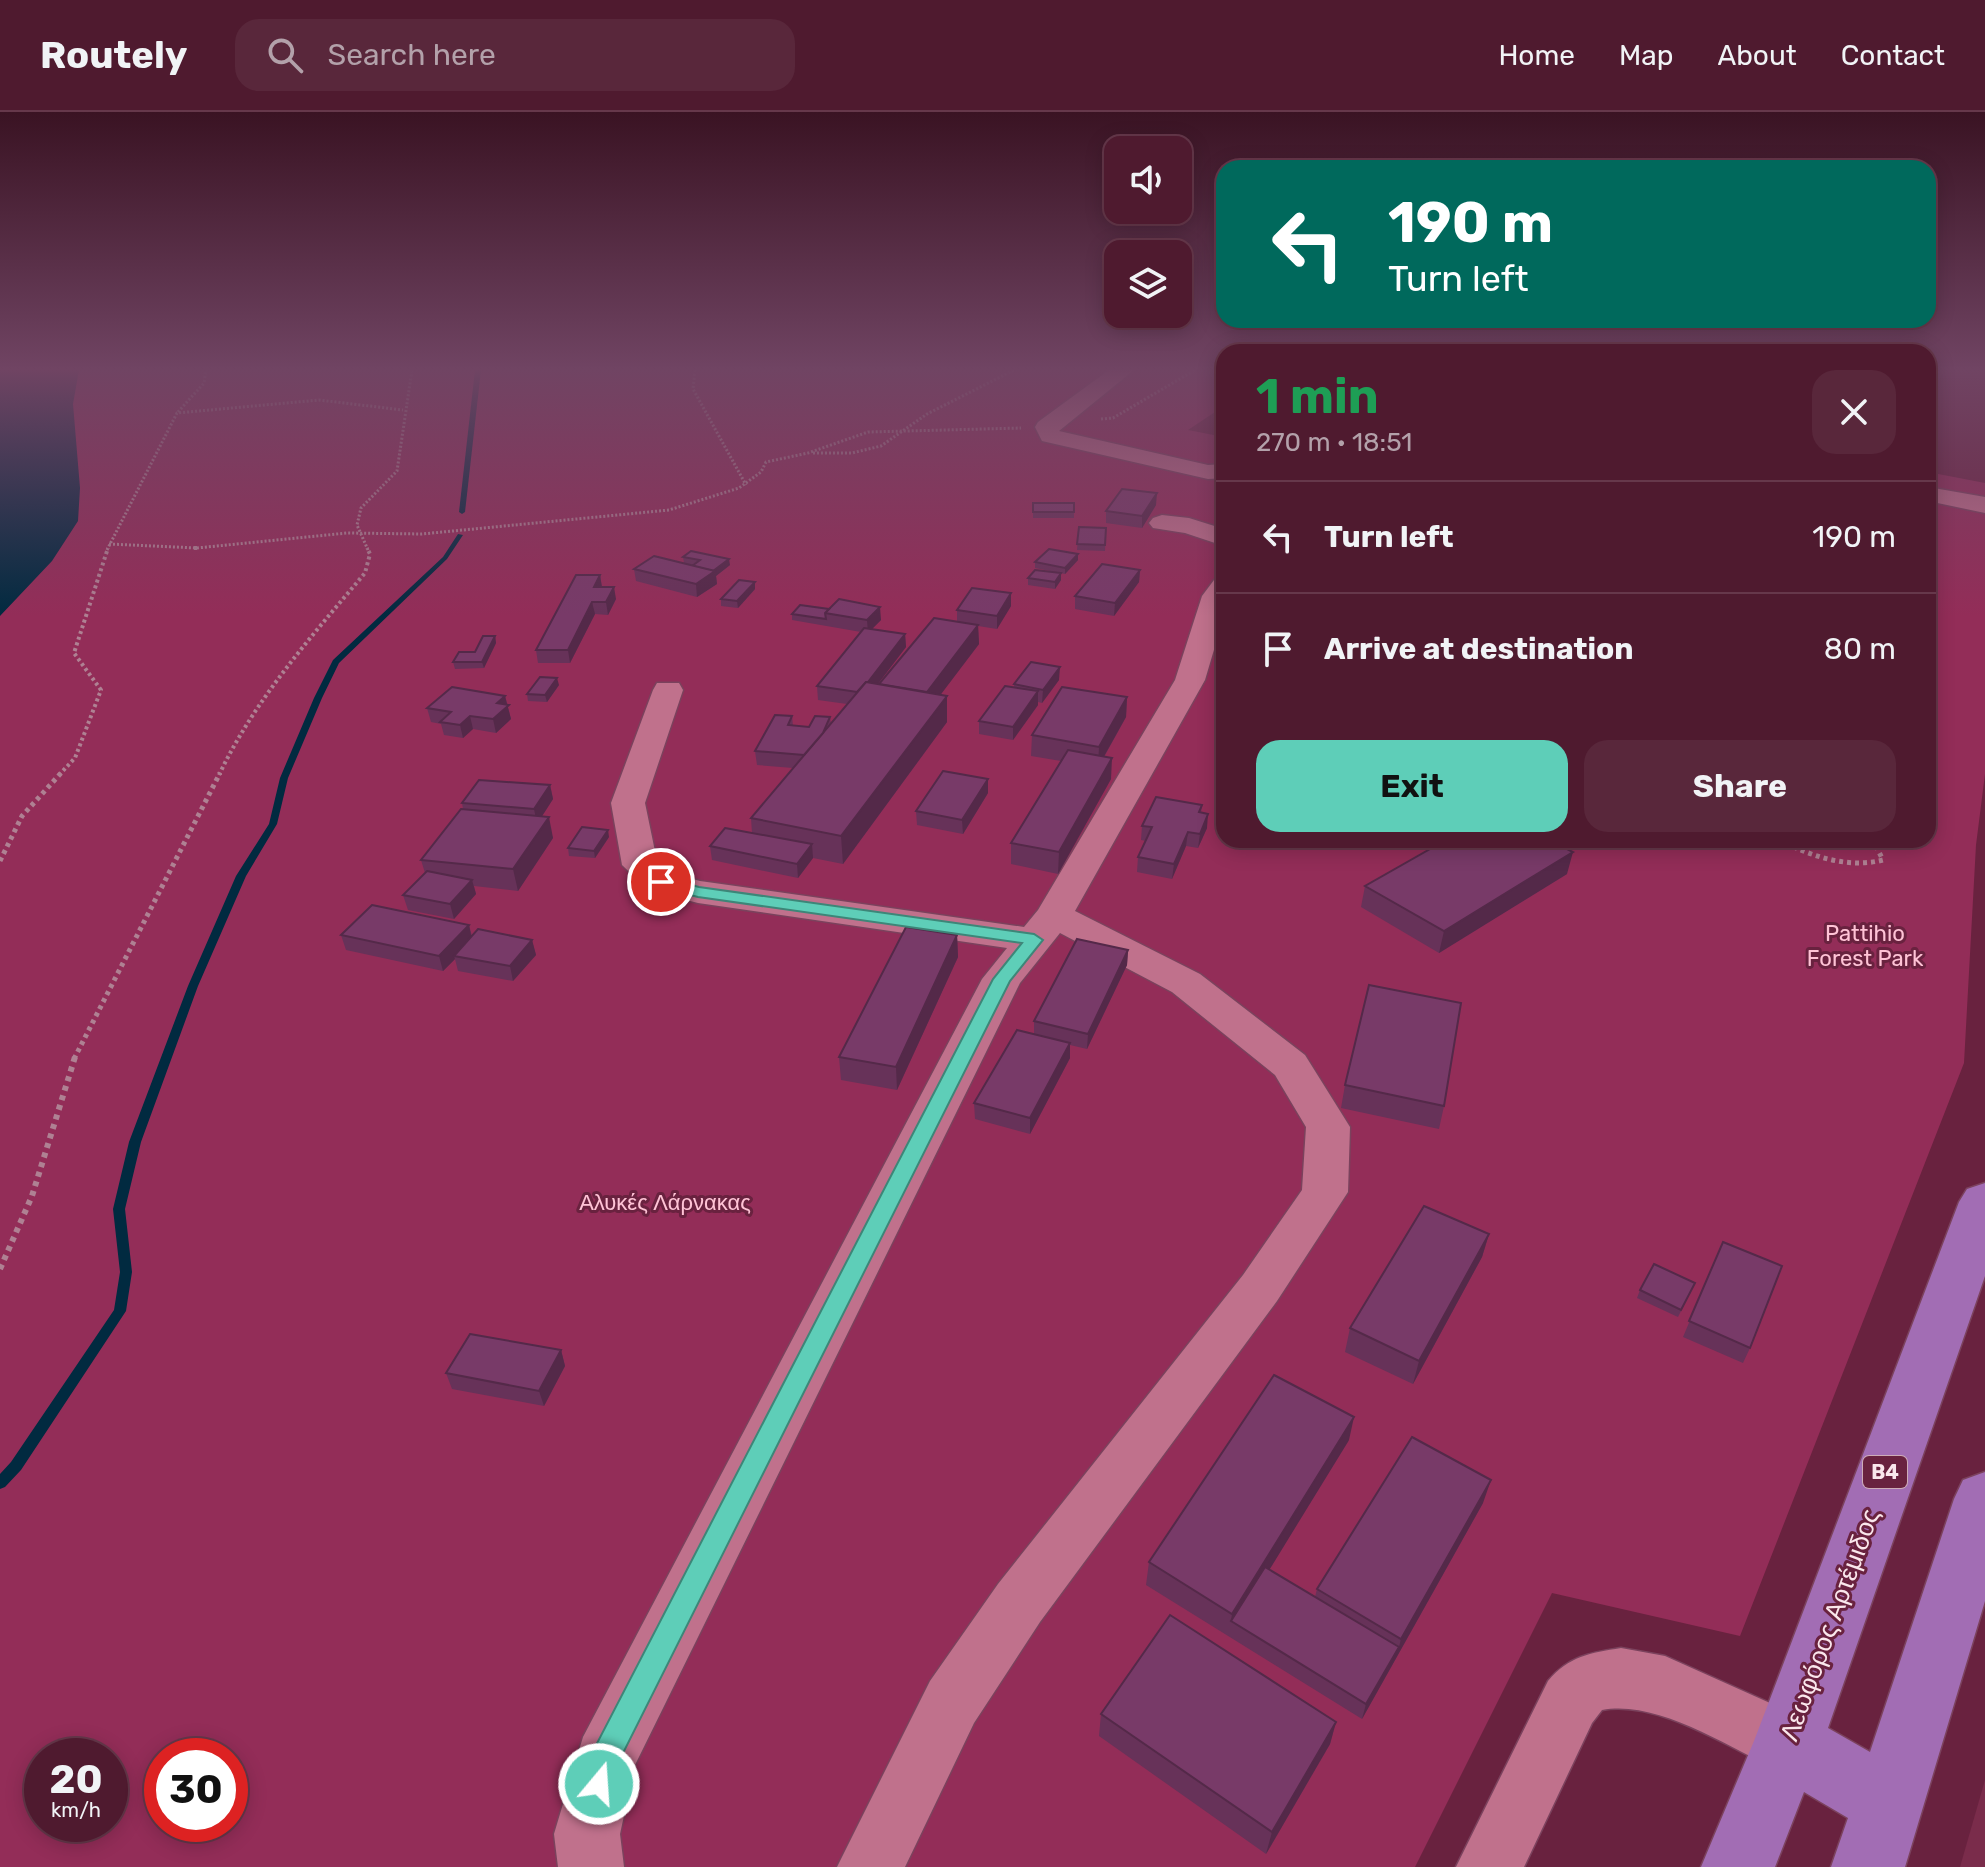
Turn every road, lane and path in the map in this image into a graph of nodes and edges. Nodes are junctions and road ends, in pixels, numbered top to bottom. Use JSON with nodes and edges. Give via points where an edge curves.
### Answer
{"nodes":[{"id":1,"x":157,"y":452,"type":"edge"},
{"id":2,"x":399,"y":452,"type":"edge"},
{"id":3,"x":728,"y":452,"type":"edge"},
{"id":4,"x":857,"y":452,"type":"edge"},
{"id":5,"x":1121,"y":452,"type":"edge"},
{"id":6,"x":808,"y":453,"type":"joint"},
{"id":7,"x":1216,"y":472,"type":"edge"},
{"id":8,"x":746,"y":485,"type":"junction"},
{"id":9,"x":1936,"y":496,"type":"edge"},
{"id":10,"x":1985,"y":505,"type":"edge"},
{"id":11,"x":1162,"y":523,"type":"dead end"},
{"id":12,"x":362,"y":535,"type":"junction"},
{"id":13,"x":1216,"y":535,"type":"edge"},
{"id":14,"x":109,"y":544,"type":"junction"},
{"id":15,"x":1216,"y":596,"type":"edge"},
{"id":16,"x":668,"y":690,"type":"dead end"},
{"id":17,"x":1794,"y":848,"type":"edge"},
{"id":18,"x":1877,"y":848,"type":"edge"},
{"id":19,"x":0,"y":861,"type":"edge"},
{"id":20,"x":1044,"y":927,"type":"junction"},
{"id":21,"x":1985,"y":1202,"type":"edge"},
{"id":22,"x":0,"y":1269,"type":"edge"},
{"id":23,"x":1985,"y":1499,"type":"edge"},
{"id":24,"x":1788,"y":1743,"type":"junction"},
{"id":25,"x":1888,"y":1802,"type":"junction"},
{"id":26,"x":591,"y":1867,"type":"edge"},
{"id":27,"x":870,"y":1867,"type":"edge"},
{"id":28,"x":1489,"y":1867,"type":"edge"},
{"id":29,"x":1738,"y":1867,"type":"edge"},
{"id":30,"x":1868,"y":1867,"type":"edge"}],
"edges":[{"from":1,"to":14,"type":"path"},
{"from":2,"to":12,"type":"path","via":[[397,471],[361,508],[357,525]]},
{"from":3,"to":8,"type":"path"},
{"from":4,"to":6,"type":"path"},
{"from":5,"to":7,"type":"street"},
{"from":6,"to":8,"type":"path","via":[[766,462],[761,475]]},
{"from":8,"to":12,"type":"path","via":[[701,504],[669,510]]},
{"from":9,"to":10,"type":"street"},
{"from":11,"to":13,"type":"street"},
{"from":12,"to":14,"type":"path","via":[[197,548]]},
{"from":12,"to":22,"type":"path","via":[[370,554],[365,573],[239,733],[78,1046],[32,1196]]},
{"from":14,"to":19,"type":"path","via":[[74,653],[101,690],[75,758],[22,816]]},
{"from":15,"to":20,"type":"street","via":[[1190,680]]},
{"from":16,"to":20,"type":"street","via":[[628,803],[640,865],[661,882],[698,892]]},
{"from":17,"to":18,"type":"path","via":[[1871,864],[1883,860]]},
{"from":20,"to":26,"type":"street","via":[[1002,979],[605,1759],[587,1834]]},
{"from":20,"to":27,"type":"street","via":[[1186,983],[1290,1065],[1328,1127],[1325,1192],[1260,1288],[1019,1603],[952,1702]]},
{"from":21,"to":24,"type":"main road","name":"Λεωφόρος Αρτέμιδος","number":"B4"},
{"from":23,"to":25,"type":"main road"},
{"from":24,"to":25,"type":"main road"},
{"from":24,"to":28,"type":"street","via":[[1665,1686],[1621,1677],[1585,1683],[1570,1702]]},
{"from":24,"to":29,"type":"main road","name":"Λεωφόρος Αρτέμιδος","number":"B4"},
{"from":25,"to":30,"type":"main road"}]}
